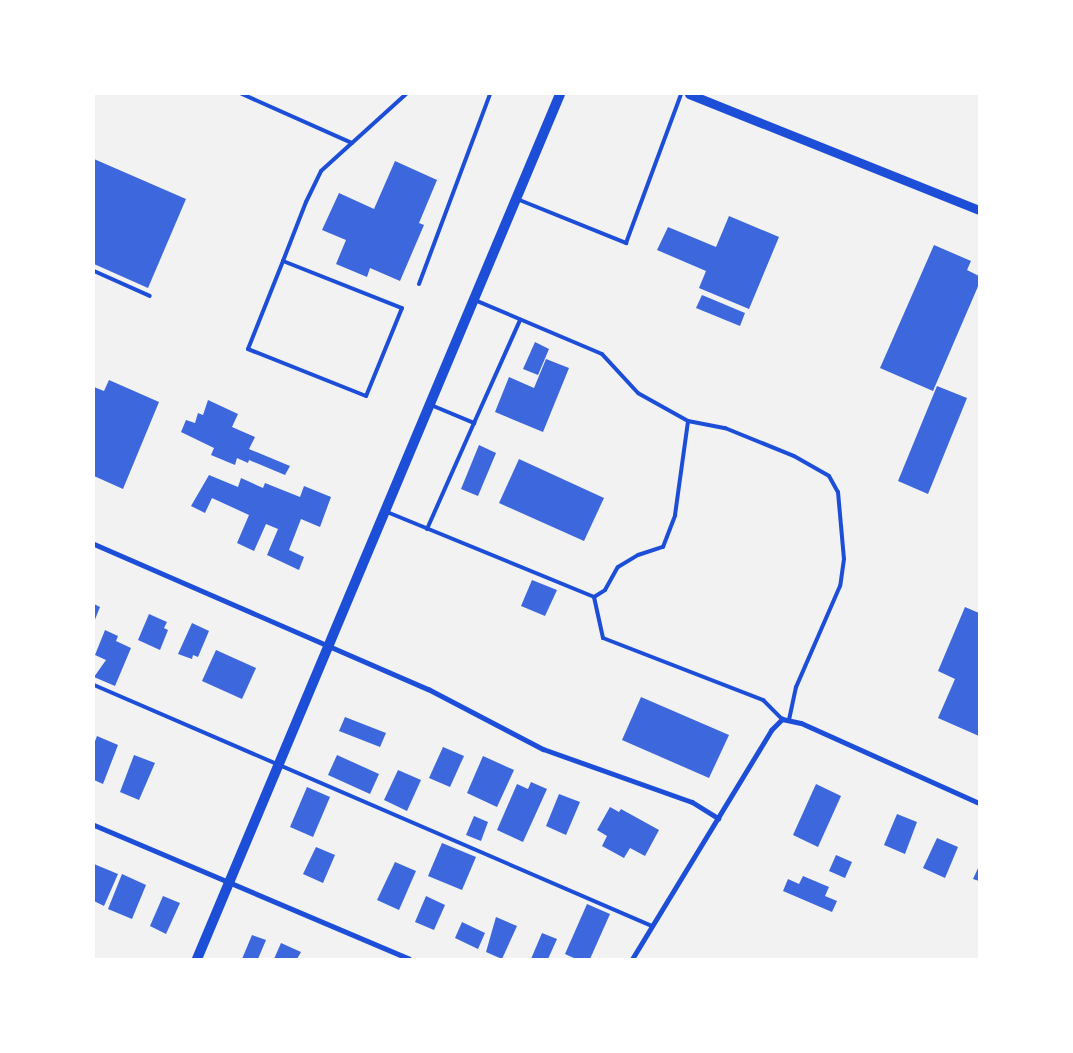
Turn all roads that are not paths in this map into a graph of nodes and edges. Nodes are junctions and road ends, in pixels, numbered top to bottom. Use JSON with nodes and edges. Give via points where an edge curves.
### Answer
{"nodes":[{"id":1,"x":242,"y":94,"type":"edge"},
{"id":2,"x":406,"y":94,"type":"edge"},
{"id":3,"x":490,"y":94,"type":"edge"},
{"id":4,"x":560,"y":94,"type":"edge"},
{"id":5,"x":682,"y":94,"type":"edge"},
{"id":6,"x":689,"y":94,"type":"edge"},
{"id":7,"x":352,"y":143,"type":"junction"},
{"id":8,"x":516,"y":199,"type":"junction"},
{"id":9,"x":979,"y":210,"type":"edge"},
{"id":10,"x":283,"y":261,"type":"junction"},
{"id":11,"x":94,"y":271,"type":"edge"},
{"id":12,"x":419,"y":284,"type":"dead end"},
{"id":13,"x":150,"y":296,"type":"dead end"},
{"id":14,"x":475,"y":300,"type":"junction"},
{"id":15,"x":520,"y":320,"type":"junction"},
{"id":16,"x":431,"y":405,"type":"junction"},
{"id":17,"x":688,"y":421,"type":"junction"},
{"id":18,"x":474,"y":423,"type":"junction"},
{"id":19,"x":386,"y":512,"type":"junction"},
{"id":20,"x":427,"y":529,"type":"junction"},
{"id":21,"x":94,"y":544,"type":"edge"},
{"id":22,"x":594,"y":597,"type":"junction"},
{"id":23,"x":330,"y":645,"type":"junction"},
{"id":24,"x":94,"y":685,"type":"edge"},
{"id":25,"x":782,"y":719,"type":"junction"},
{"id":26,"x":789,"y":720,"type":"junction"},
{"id":27,"x":280,"y":764,"type":"junction"},
{"id":28,"x":979,"y":803,"type":"edge"},
{"id":29,"x":718,"y":818,"type":"junction"},
{"id":30,"x":94,"y":825,"type":"edge"},
{"id":31,"x":229,"y":884,"type":"junction"},
{"id":32,"x":652,"y":926,"type":"junction"},
{"id":33,"x":197,"y":959,"type":"edge"},
{"id":34,"x":409,"y":959,"type":"edge"},
{"id":35,"x":632,"y":959,"type":"edge"}],
"edges":[{"from":1,"to":7,"type":"lane"},
{"from":2,"to":7,"type":"lane"},
{"from":3,"to":12,"type":"lane"},
{"from":4,"to":8,"type":"main road"},
{"from":5,"to":8,"type":"lane","via":[[626,243]]},
{"from":6,"to":9,"type":"street"},
{"from":7,"to":10,"type":"lane","via":[[320,171]]},
{"from":8,"to":14,"type":"main road"},
{"from":10,"to":10,"type":"lane","via":[[248,349],[366,396],[402,308]]},
{"from":11,"to":13,"type":"lane"},
{"from":14,"to":15,"type":"lane"},
{"from":14,"to":16,"type":"main road"},
{"from":15,"to":17,"type":"lane","via":[[602,354],[638,393]]},
{"from":15,"to":18,"type":"lane"},
{"from":16,"to":18,"type":"lane"},
{"from":16,"to":19,"type":"main road"},
{"from":17,"to":22,"type":"lane","via":[[675,515],[663,547],[638,555],[618,567],[605,590]]},
{"from":17,"to":26,"type":"lane","via":[[725,428],[794,456],[829,476],[838,492],[844,559],[840,586],[796,687]]},
{"from":18,"to":20,"type":"lane"},
{"from":19,"to":20,"type":"lane"},
{"from":19,"to":23,"type":"main road"},
{"from":20,"to":22,"type":"lane"},
{"from":21,"to":23,"type":"street"},
{"from":22,"to":25,"type":"lane","via":[[603,638],[762,700]]},
{"from":23,"to":27,"type":"main road"},
{"from":23,"to":29,"type":"street","via":[[428,689],[544,749],[692,802]]},
{"from":24,"to":27,"type":"lane"},
{"from":25,"to":26,"type":"street"},
{"from":25,"to":29,"type":"street","via":[[771,730]]},
{"from":26,"to":28,"type":"street"},
{"from":27,"to":31,"type":"main road"},
{"from":27,"to":32,"type":"lane"},
{"from":29,"to":32,"type":"street"},
{"from":30,"to":31,"type":"street"},
{"from":31,"to":33,"type":"main road"},
{"from":31,"to":34,"type":"street"},
{"from":32,"to":35,"type":"street"}]}
